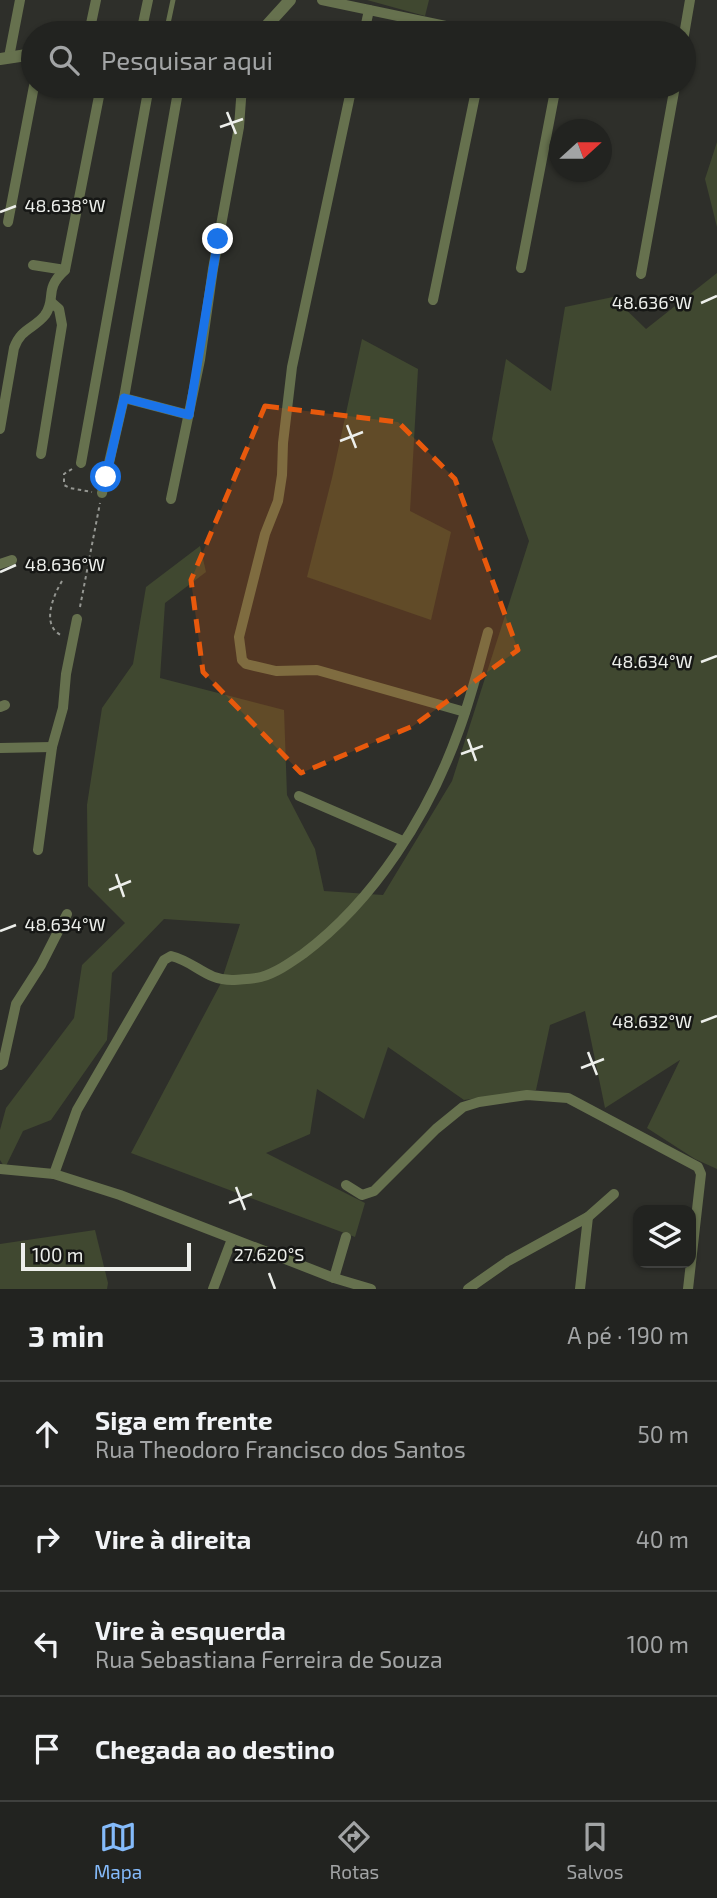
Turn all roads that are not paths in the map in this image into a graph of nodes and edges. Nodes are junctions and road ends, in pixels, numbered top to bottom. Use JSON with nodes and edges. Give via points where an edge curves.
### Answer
{"nodes":[{"id":1,"x":20,"y":0,"type":"edge"},
{"id":2,"x":96,"y":0,"type":"edge"},
{"id":3,"x":148,"y":0,"type":"edge"},
{"id":4,"x":173,"y":0,"type":"edge"},
{"id":5,"x":290,"y":0,"type":"edge"},
{"id":6,"x":322,"y":0,"type":"edge"},
{"id":7,"x":690,"y":0,"type":"edge"},
{"id":8,"x":369,"y":10,"type":"junction"},
{"id":9,"x":92,"y":21,"type":"edge"},
{"id":10,"x":144,"y":21,"type":"edge"},
{"id":11,"x":169,"y":21,"type":"edge"},
{"id":12,"x":271,"y":21,"type":"edge"},
{"id":13,"x":366,"y":21,"type":"edge"},
{"id":14,"x":422,"y":21,"type":"edge"},
{"id":15,"x":686,"y":21,"type":"edge"},
{"id":16,"x":4,"y":58,"type":"edge"},
{"id":17,"x":32,"y":98,"type":"edge"},
{"id":18,"x":99,"y":98,"type":"edge"},
{"id":19,"x":147,"y":98,"type":"edge"},
{"id":20,"x":177,"y":98,"type":"edge"},
{"id":21,"x":241,"y":98,"type":"edge"},
{"id":22,"x":349,"y":98,"type":"edge"},
{"id":23,"x":475,"y":98,"type":"edge"},
{"id":24,"x":554,"y":98,"type":"edge"},
{"id":25,"x":673,"y":98,"type":"edge"},
{"id":26,"x":8,"y":222,"type":"dead end"},
{"id":27,"x":33,"y":265,"type":"dead end"},
{"id":28,"x":521,"y":268,"type":"dead end"},
{"id":29,"x":65,"y":270,"type":"junction"},
{"id":30,"x":641,"y":274,"type":"dead end"},
{"id":31,"x":433,"y":300,"type":"dead end"},
{"id":32,"x":51,"y":302,"type":"junction"},
{"id":33,"x":124,"y":398,"type":"junction"},
{"id":34,"x":189,"y":415,"type":"junction"},
{"id":35,"x":0,"y":429,"type":"edge"},
{"id":36,"x":41,"y":454,"type":"dead end"},
{"id":37,"x":81,"y":463,"type":"road end"},
{"id":38,"x":102,"y":494,"type":"road end"},
{"id":39,"x":171,"y":499,"type":"dead end"},
{"id":40,"x":12,"y":560,"type":"dead end"},
{"id":41,"x":0,"y":564,"type":"edge"},
{"id":42,"x":77,"y":619,"type":"road end"},
{"id":43,"x":488,"y":632,"type":"dead end"},
{"id":44,"x":465,"y":712,"type":"junction"},
{"id":45,"x":51,"y":747,"type":"junction"},
{"id":46,"x":0,"y":748,"type":"edge"},
{"id":47,"x":299,"y":796,"type":"dead end"},
{"id":48,"x":403,"y":841,"type":"junction"},
{"id":49,"x":38,"y":850,"type":"dead end"},
{"id":50,"x":67,"y":914,"type":"dead end"},
{"id":51,"x":0,"y":1065,"type":"edge"},
{"id":52,"x":0,"y":1169,"type":"edge"},
{"id":53,"x":54,"y":1174,"type":"junction"},
{"id":54,"x":346,"y":1185,"type":"dead end"},
{"id":55,"x":614,"y":1194,"type":"dead end"},
{"id":56,"x":588,"y":1217,"type":"junction"},
{"id":57,"x":346,"y":1237,"type":"dead end"},
{"id":58,"x":232,"y":1239,"type":"junction"},
{"id":59,"x":334,"y":1278,"type":"junction"},
{"id":60,"x":214,"y":1289,"type":"edge"},
{"id":61,"x":371,"y":1289,"type":"edge"},
{"id":62,"x":468,"y":1289,"type":"edge"},
{"id":63,"x":580,"y":1289,"type":"edge"},
{"id":64,"x":688,"y":1289,"type":"edge"}],
"edges":[{"from":1,"to":16,"type":"street"},
{"from":2,"to":9,"type":"street"},
{"from":3,"to":10,"type":"street"},
{"from":4,"to":11,"type":"lane"},
{"from":5,"to":12,"type":"street"},
{"from":6,"to":8,"type":"street"},
{"from":7,"to":15,"type":"street"},
{"from":8,"to":13,"type":"street"},
{"from":8,"to":14,"type":"street"},
{"from":17,"to":26,"type":"street"},
{"from":18,"to":29,"type":"street"},
{"from":19,"to":37,"type":"street"},
{"from":20,"to":33,"type":"street"},
{"from":21,"to":34,"type":"street"},
{"from":22,"to":44,"type":"street","via":[[292,367],[278,501],[239,637],[242,660],[276,671],[317,670]]},
{"from":23,"to":31,"type":"street"},
{"from":24,"to":28,"type":"street"},
{"from":25,"to":30,"type":"street"},
{"from":27,"to":29,"type":"street"},
{"from":29,"to":32,"type":"street","via":[[50,289]]},
{"from":32,"to":35,"type":"street","via":[[45,315],[18,336]]},
{"from":32,"to":36,"type":"street","via":[[59,309],[62,325]]},
{"from":33,"to":34,"type":"street"},
{"from":33,"to":38,"type":"street"},
{"from":34,"to":39,"type":"street"},
{"from":40,"to":41,"type":"street"},
{"from":42,"to":45,"type":"street","via":[[63,708]]},
{"from":43,"to":44,"type":"street"},
{"from":44,"to":48,"type":"street","via":[[443,769]]},
{"from":45,"to":46,"type":"street"},
{"from":45,"to":49,"type":"street"},
{"from":47,"to":48,"type":"street"},
{"from":48,"to":53,"type":"street","via":[[367,893],[322,939],[286,966],[262,976],[217,980],[179,958],[164,960],[78,1110]]},
{"from":50,"to":51,"type":"street","via":[[16,1004]]},
{"from":52,"to":53,"type":"street"},
{"from":53,"to":58,"type":"street"},
{"from":54,"to":64,"type":"street","via":[[362,1195],[374,1191],[463,1107],[527,1095],[568,1098],[698,1167],[701,1174]]},
{"from":55,"to":56,"type":"street"},
{"from":56,"to":62,"type":"street"},
{"from":56,"to":63,"type":"street"},
{"from":57,"to":59,"type":"street"},
{"from":58,"to":59,"type":"street"},
{"from":58,"to":60,"type":"street"},
{"from":59,"to":61,"type":"street"}]}
